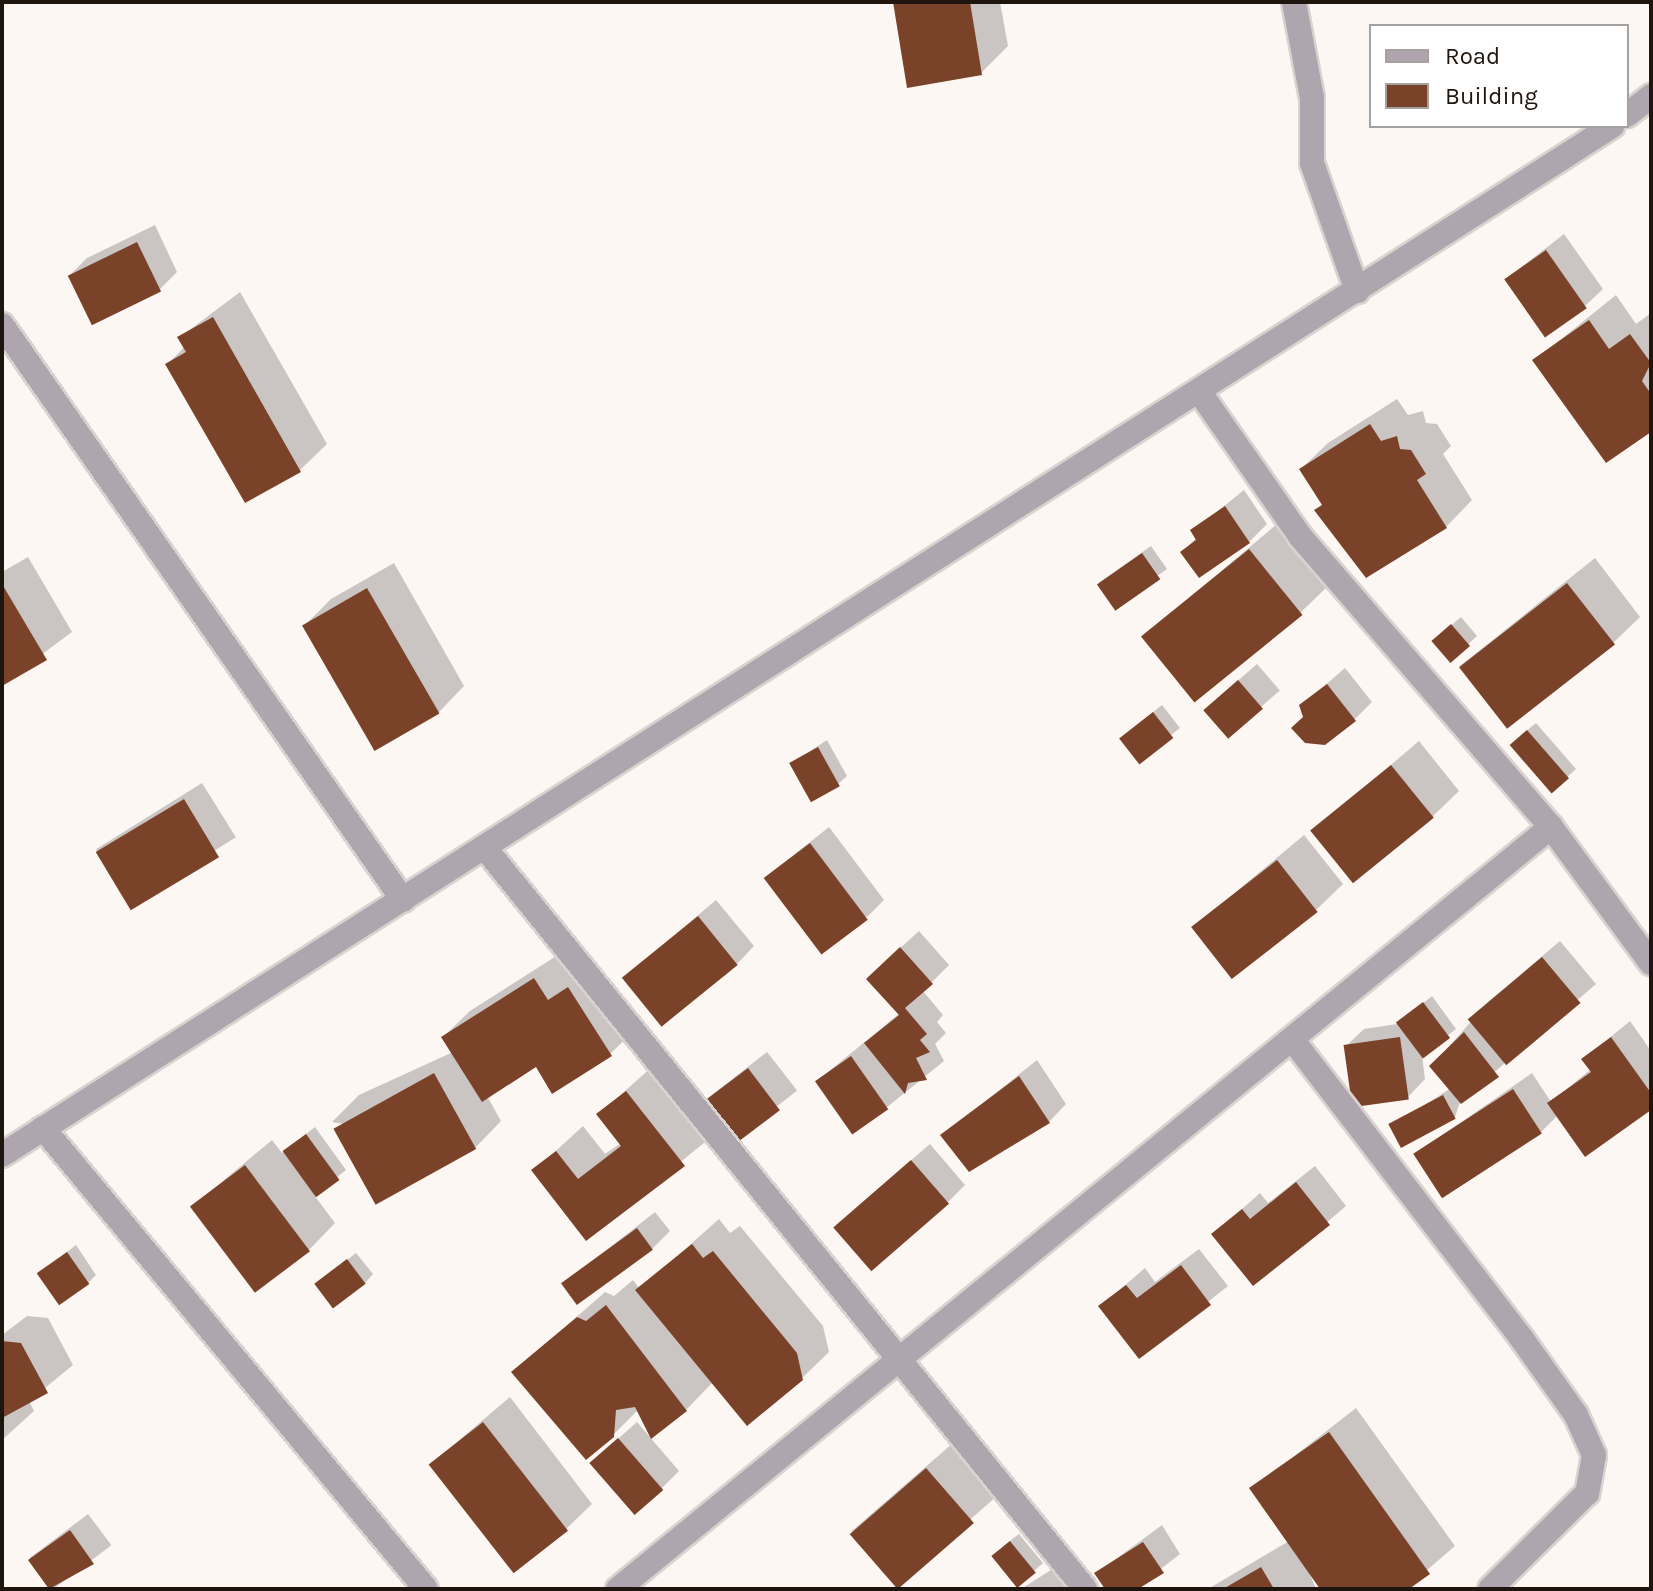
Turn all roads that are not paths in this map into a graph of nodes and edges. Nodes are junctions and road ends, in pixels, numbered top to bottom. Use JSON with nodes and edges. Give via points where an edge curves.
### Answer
{"nodes":[{"id":1,"x":1294,"y":2,"type":"edge"},
{"id":2,"x":1651,"y":96,"type":"edge"},
{"id":3,"x":1629,"y":113,"type":"edge"},
{"id":4,"x":1609,"y":128,"type":"edge"},
{"id":5,"x":1357,"y":291,"type":"junction"},
{"id":6,"x":2,"y":325,"type":"edge"},
{"id":7,"x":1199,"y":391,"type":"junction"},
{"id":8,"x":1551,"y":827,"type":"junction"},
{"id":9,"x":485,"y":848,"type":"junction"},
{"id":10,"x":403,"y":900,"type":"junction"},
{"id":11,"x":1651,"y":963,"type":"edge"},
{"id":12,"x":1295,"y":1043,"type":"junction"},
{"id":13,"x":43,"y":1128,"type":"junction"},
{"id":14,"x":2,"y":1155,"type":"edge"},
{"id":15,"x":898,"y":1364,"type":"junction"},
{"id":16,"x":426,"y":1589,"type":"edge"},
{"id":17,"x":618,"y":1589,"type":"edge"},
{"id":18,"x":1085,"y":1589,"type":"edge"},
{"id":19,"x":1490,"y":1589,"type":"edge"}],
"edges":[{"from":1,"to":5,"type":"street","via":[[1312,98],[1312,163]]},
{"from":2,"to":3,"type":"street"},
{"from":4,"to":5,"type":"street"},
{"from":5,"to":7,"type":"street"},
{"from":6,"to":10,"type":"street"},
{"from":7,"to":8,"type":"street","via":[[1300,536]]},
{"from":7,"to":9,"type":"street"},
{"from":8,"to":11,"type":"street"},
{"from":8,"to":12,"type":"street"},
{"from":9,"to":10,"type":"street"},
{"from":9,"to":15,"type":"street"},
{"from":10,"to":13,"type":"street"},
{"from":12,"to":15,"type":"street"},
{"from":12,"to":19,"type":"street","via":[[1522,1339],[1576,1415],[1594,1455],[1587,1493]]},
{"from":13,"to":14,"type":"street"},
{"from":13,"to":16,"type":"street"},
{"from":15,"to":17,"type":"street"},
{"from":15,"to":18,"type":"street"}]}
